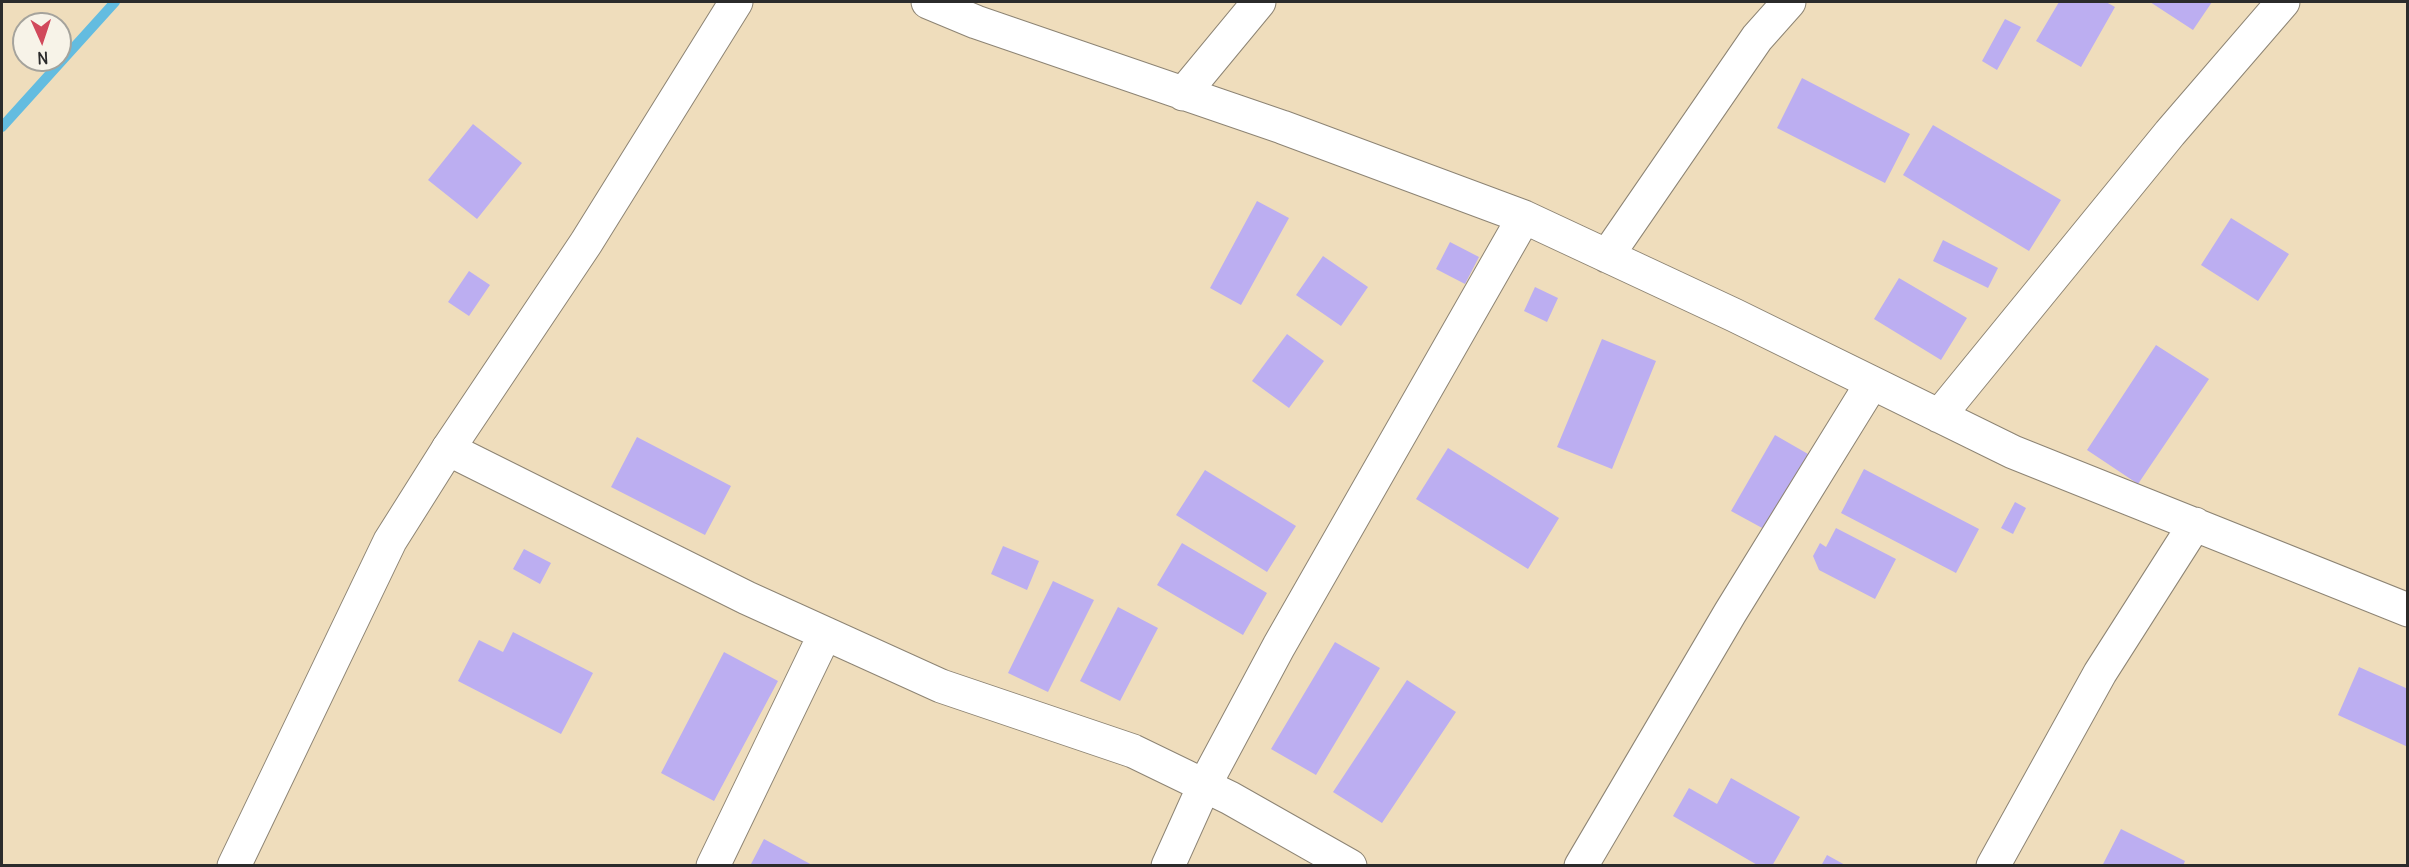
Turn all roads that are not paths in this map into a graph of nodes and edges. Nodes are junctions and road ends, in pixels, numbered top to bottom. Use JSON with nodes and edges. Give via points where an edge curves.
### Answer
{"nodes":[{"id":1,"x":736,"y":2,"type":"edge"},
{"id":2,"x":928,"y":2,"type":"edge"},
{"id":3,"x":1259,"y":2,"type":"edge"},
{"id":4,"x":1789,"y":2,"type":"edge"},
{"id":5,"x":2283,"y":2,"type":"edge"},
{"id":6,"x":1183,"y":94,"type":"junction"},
{"id":7,"x":1524,"y":217,"type":"junction"},
{"id":8,"x":1607,"y":256,"type":"junction"},
{"id":9,"x":1872,"y":382,"type":"junction"},
{"id":10,"x":1939,"y":416,"type":"junction"},
{"id":11,"x":448,"y":449,"type":"junction"},
{"id":12,"x":2195,"y":524,"type":"junction"},
{"id":13,"x":2408,"y":610,"type":"edge"},
{"id":14,"x":825,"y":634,"type":"junction"},
{"id":15,"x":1204,"y":786,"type":"junction"},
{"id":16,"x":234,"y":866,"type":"edge"},
{"id":17,"x":713,"y":866,"type":"edge"},
{"id":18,"x":1168,"y":866,"type":"edge"},
{"id":19,"x":1350,"y":866,"type":"edge"},
{"id":20,"x":1581,"y":866,"type":"edge"},
{"id":21,"x":1993,"y":866,"type":"edge"}],
"edges":[{"from":1,"to":11,"type":"street","via":[[586,243]]},
{"from":2,"to":6,"type":"street"},
{"from":3,"to":6,"type":"street"},
{"from":4,"to":8,"type":"street","via":[[1757,38]]},
{"from":5,"to":10,"type":"street","via":[[2170,133]]},
{"from":6,"to":7,"type":"street"},
{"from":7,"to":8,"type":"street"},
{"from":7,"to":15,"type":"street"},
{"from":8,"to":9,"type":"street"},
{"from":9,"to":10,"type":"street"},
{"from":9,"to":20,"type":"street"},
{"from":10,"to":12,"type":"street","via":[[2013,452]]},
{"from":11,"to":14,"type":"street"},
{"from":11,"to":16,"type":"street","via":[[390,541]]},
{"from":12,"to":13,"type":"street"},
{"from":12,"to":21,"type":"street","via":[[2100,673]]},
{"from":14,"to":15,"type":"street","via":[[941,686],[1132,751]]},
{"from":14,"to":17,"type":"street"},
{"from":15,"to":18,"type":"street"},
{"from":15,"to":19,"type":"street"}]}
